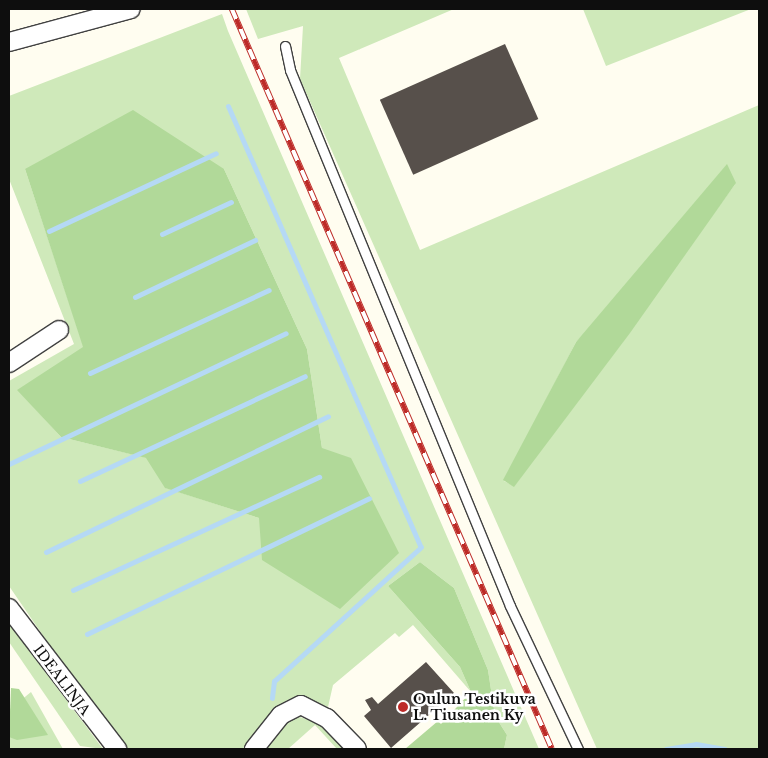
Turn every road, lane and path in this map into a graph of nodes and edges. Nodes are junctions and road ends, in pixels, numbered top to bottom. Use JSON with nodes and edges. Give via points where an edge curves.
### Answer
{"nodes":[{"id":1,"x":131,"y":9,"type":"edge"},
{"id":2,"x":9,"y":42,"type":"edge"},
{"id":3,"x":285,"y":46,"type":"dead end"},
{"id":4,"x":59,"y":330,"type":"dead end"},
{"id":5,"x":9,"y":363,"type":"edge"},
{"id":6,"x":9,"y":608,"type":"edge"},
{"id":7,"x":117,"y":749,"type":"edge"},
{"id":8,"x":254,"y":749,"type":"edge"},
{"id":9,"x":356,"y":749,"type":"edge"},
{"id":10,"x":578,"y":749,"type":"edge"}],
"edges":[{"from":1,"to":2,"type":"street"},
{"from":3,"to":10,"type":"lane","via":[[290,70],[506,597]]},
{"from":4,"to":5,"type":"street"},
{"from":6,"to":7,"type":"street","name":"IDEALINJA"},
{"from":8,"to":9,"type":"street","via":[[281,714],[301,705],[326,718]]}]}
